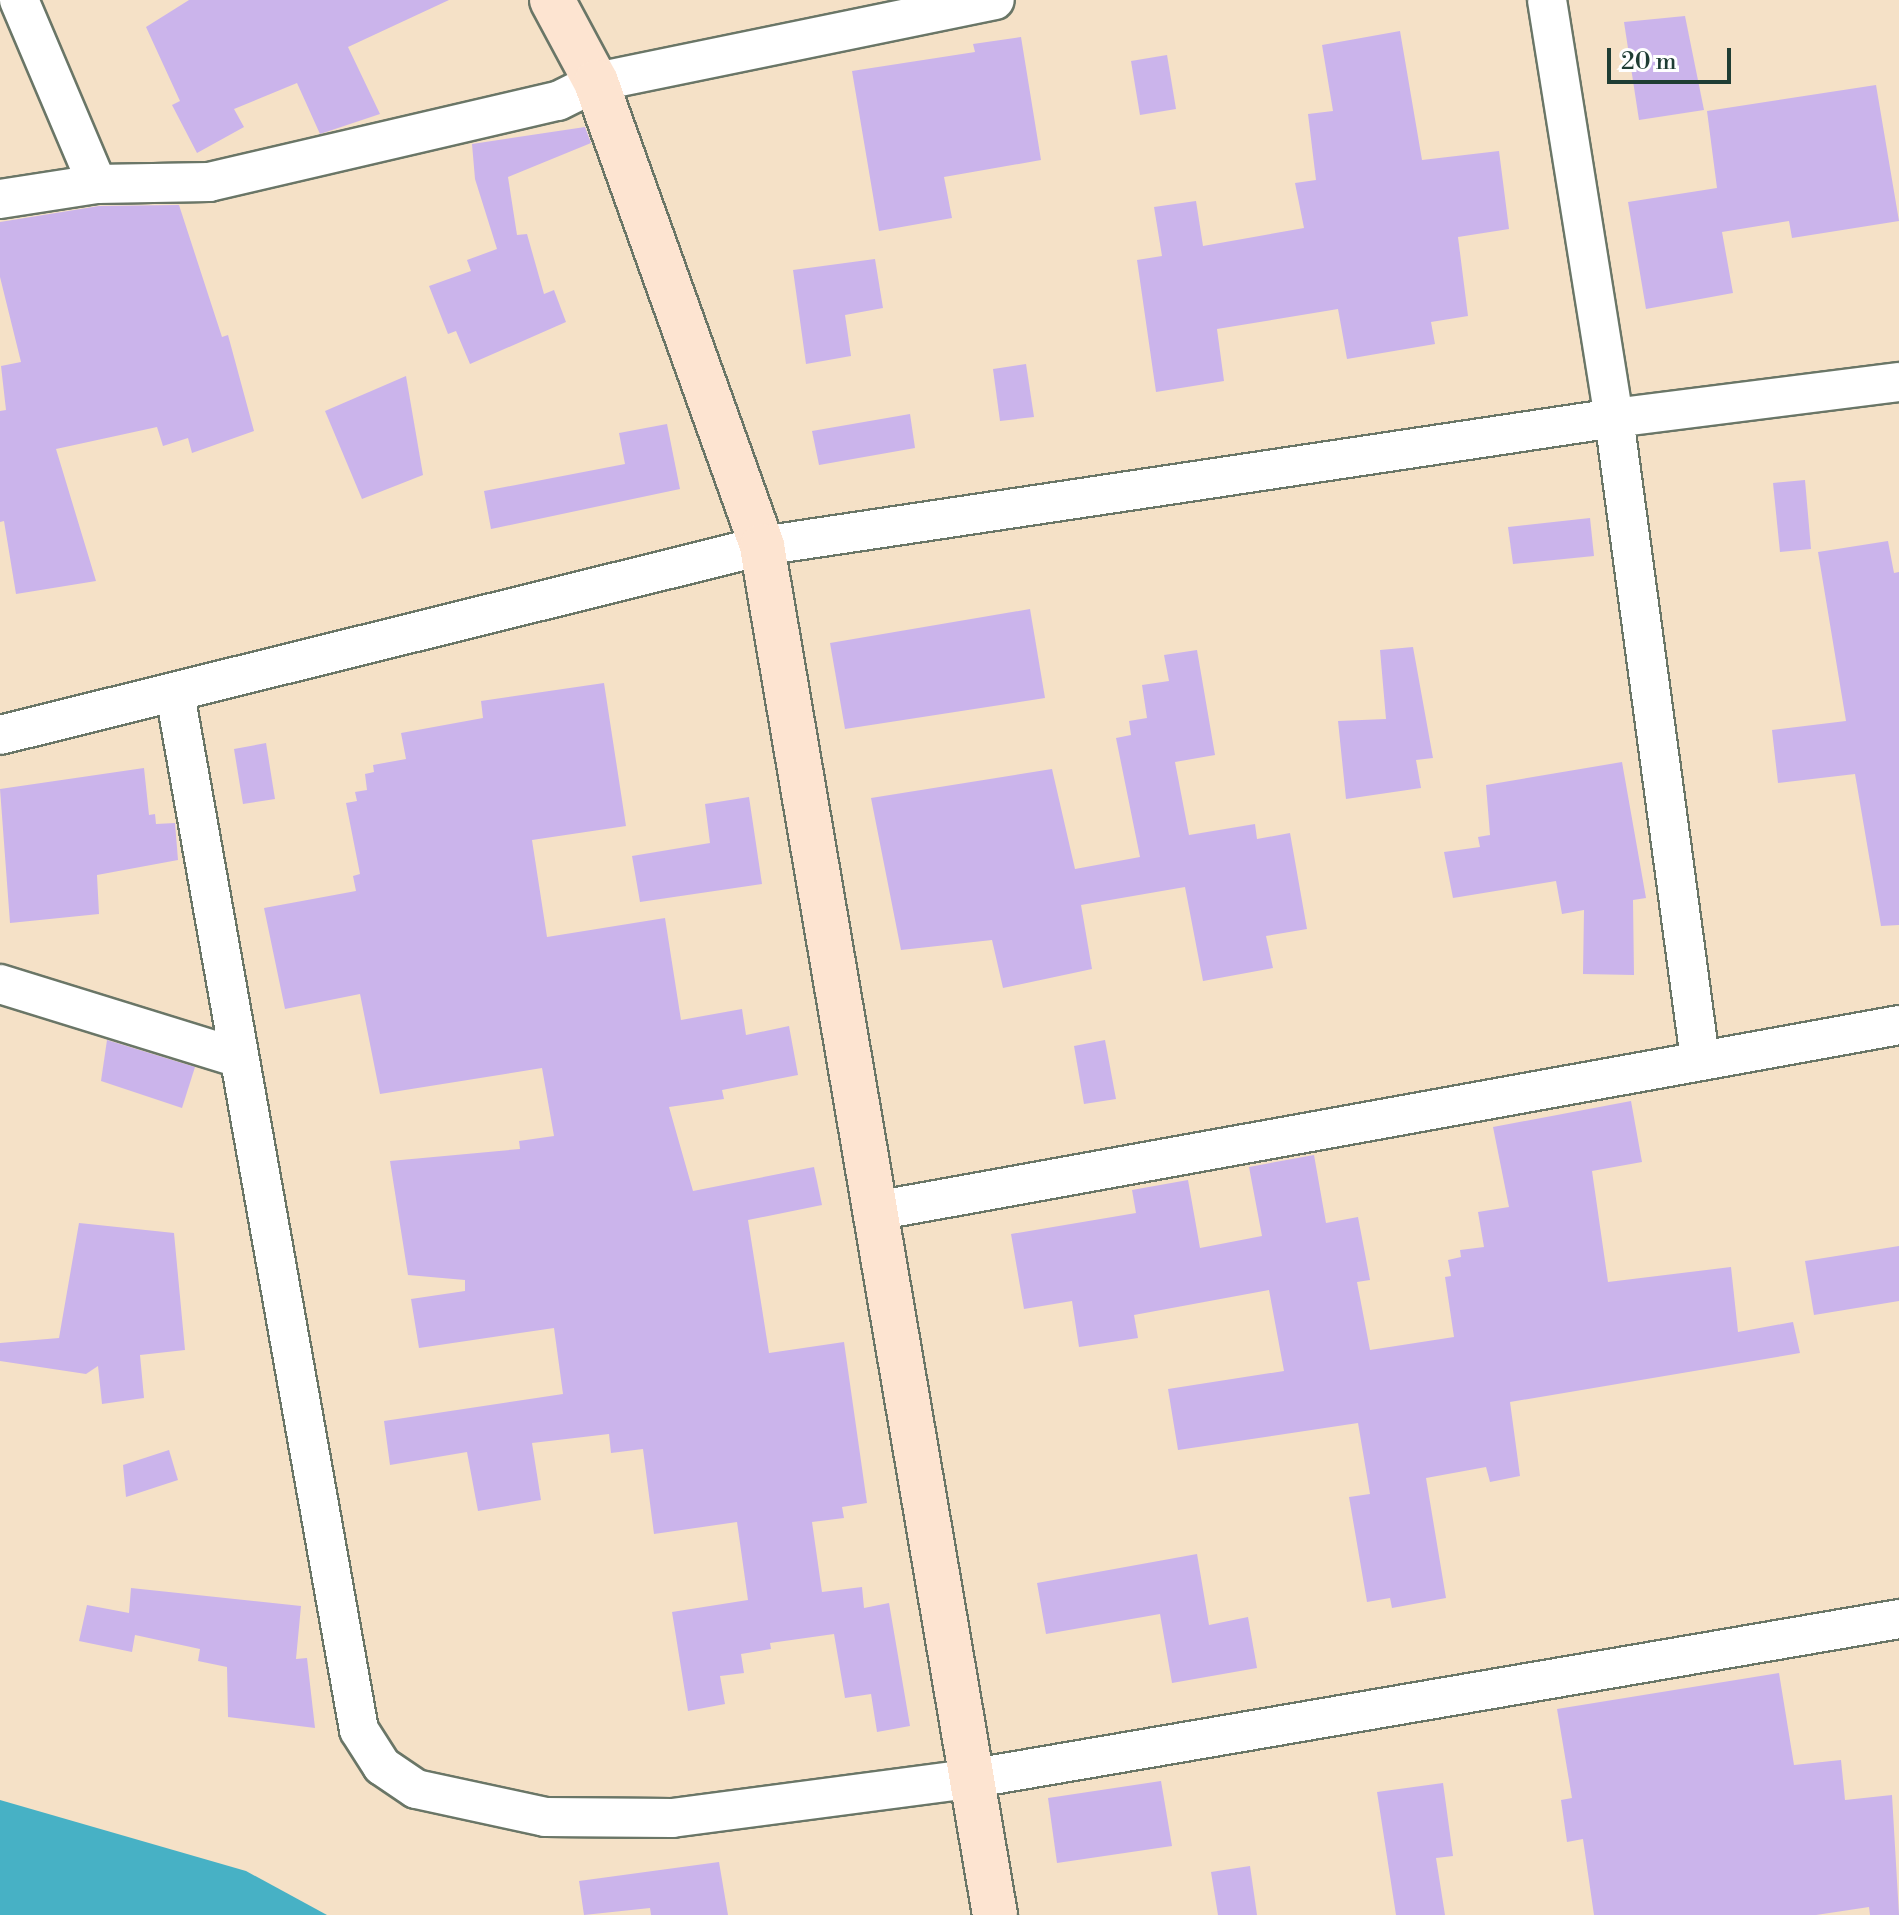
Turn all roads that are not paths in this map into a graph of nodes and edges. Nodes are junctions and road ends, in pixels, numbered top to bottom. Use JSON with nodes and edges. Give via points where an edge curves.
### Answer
{"nodes":[{"id":1,"x":19,"y":0,"type":"edge"},
{"id":2,"x":552,"y":0,"type":"edge"},
{"id":3,"x":995,"y":0,"type":"edge"},
{"id":4,"x":1547,"y":0,"type":"edge"},
{"id":5,"x":596,"y":82,"type":"junction"},
{"id":6,"x":97,"y":184,"type":"junction"},
{"id":7,"x":0,"y":199,"type":"edge"},
{"id":8,"x":1899,"y":382,"type":"edge"},
{"id":9,"x":1614,"y":418,"type":"junction"},
{"id":10,"x":762,"y":546,"type":"junction"},
{"id":11,"x":175,"y":694,"type":"junction"},
{"id":12,"x":0,"y":735,"type":"edge"},
{"id":13,"x":0,"y":984,"type":"edge"},
{"id":14,"x":1899,"y":1025,"type":"edge"},
{"id":15,"x":236,"y":1057,"type":"junction"},
{"id":16,"x":1700,"y":1059,"type":"junction"},
{"id":17,"x":875,"y":1211,"type":"junction"},
{"id":18,"x":1899,"y":1619,"type":"edge"},
{"id":19,"x":969,"y":1779,"type":"junction"},
{"id":20,"x":995,"y":1915,"type":"edge"}],
"edges":[{"from":1,"to":6,"type":"street"},
{"from":2,"to":5,"type":"street"},
{"from":3,"to":5,"type":"street"},
{"from":4,"to":9,"type":"street"},
{"from":5,"to":6,"type":"street","via":[[558,101],[209,182]]},
{"from":5,"to":10,"type":"street"},
{"from":6,"to":7,"type":"street"},
{"from":8,"to":9,"type":"street"},
{"from":9,"to":10,"type":"street"},
{"from":9,"to":16,"type":"street"},
{"from":10,"to":11,"type":"street"},
{"from":10,"to":17,"type":"street"},
{"from":11,"to":12,"type":"street"},
{"from":11,"to":15,"type":"street"},
{"from":13,"to":15,"type":"street"},
{"from":14,"to":16,"type":"street"},
{"from":15,"to":19,"type":"street","via":[[359,1730],[382,1766],[416,1789],[545,1817],[672,1818]]},
{"from":16,"to":17,"type":"street"},
{"from":17,"to":19,"type":"street"},
{"from":18,"to":19,"type":"street"},
{"from":19,"to":20,"type":"street"}]}
